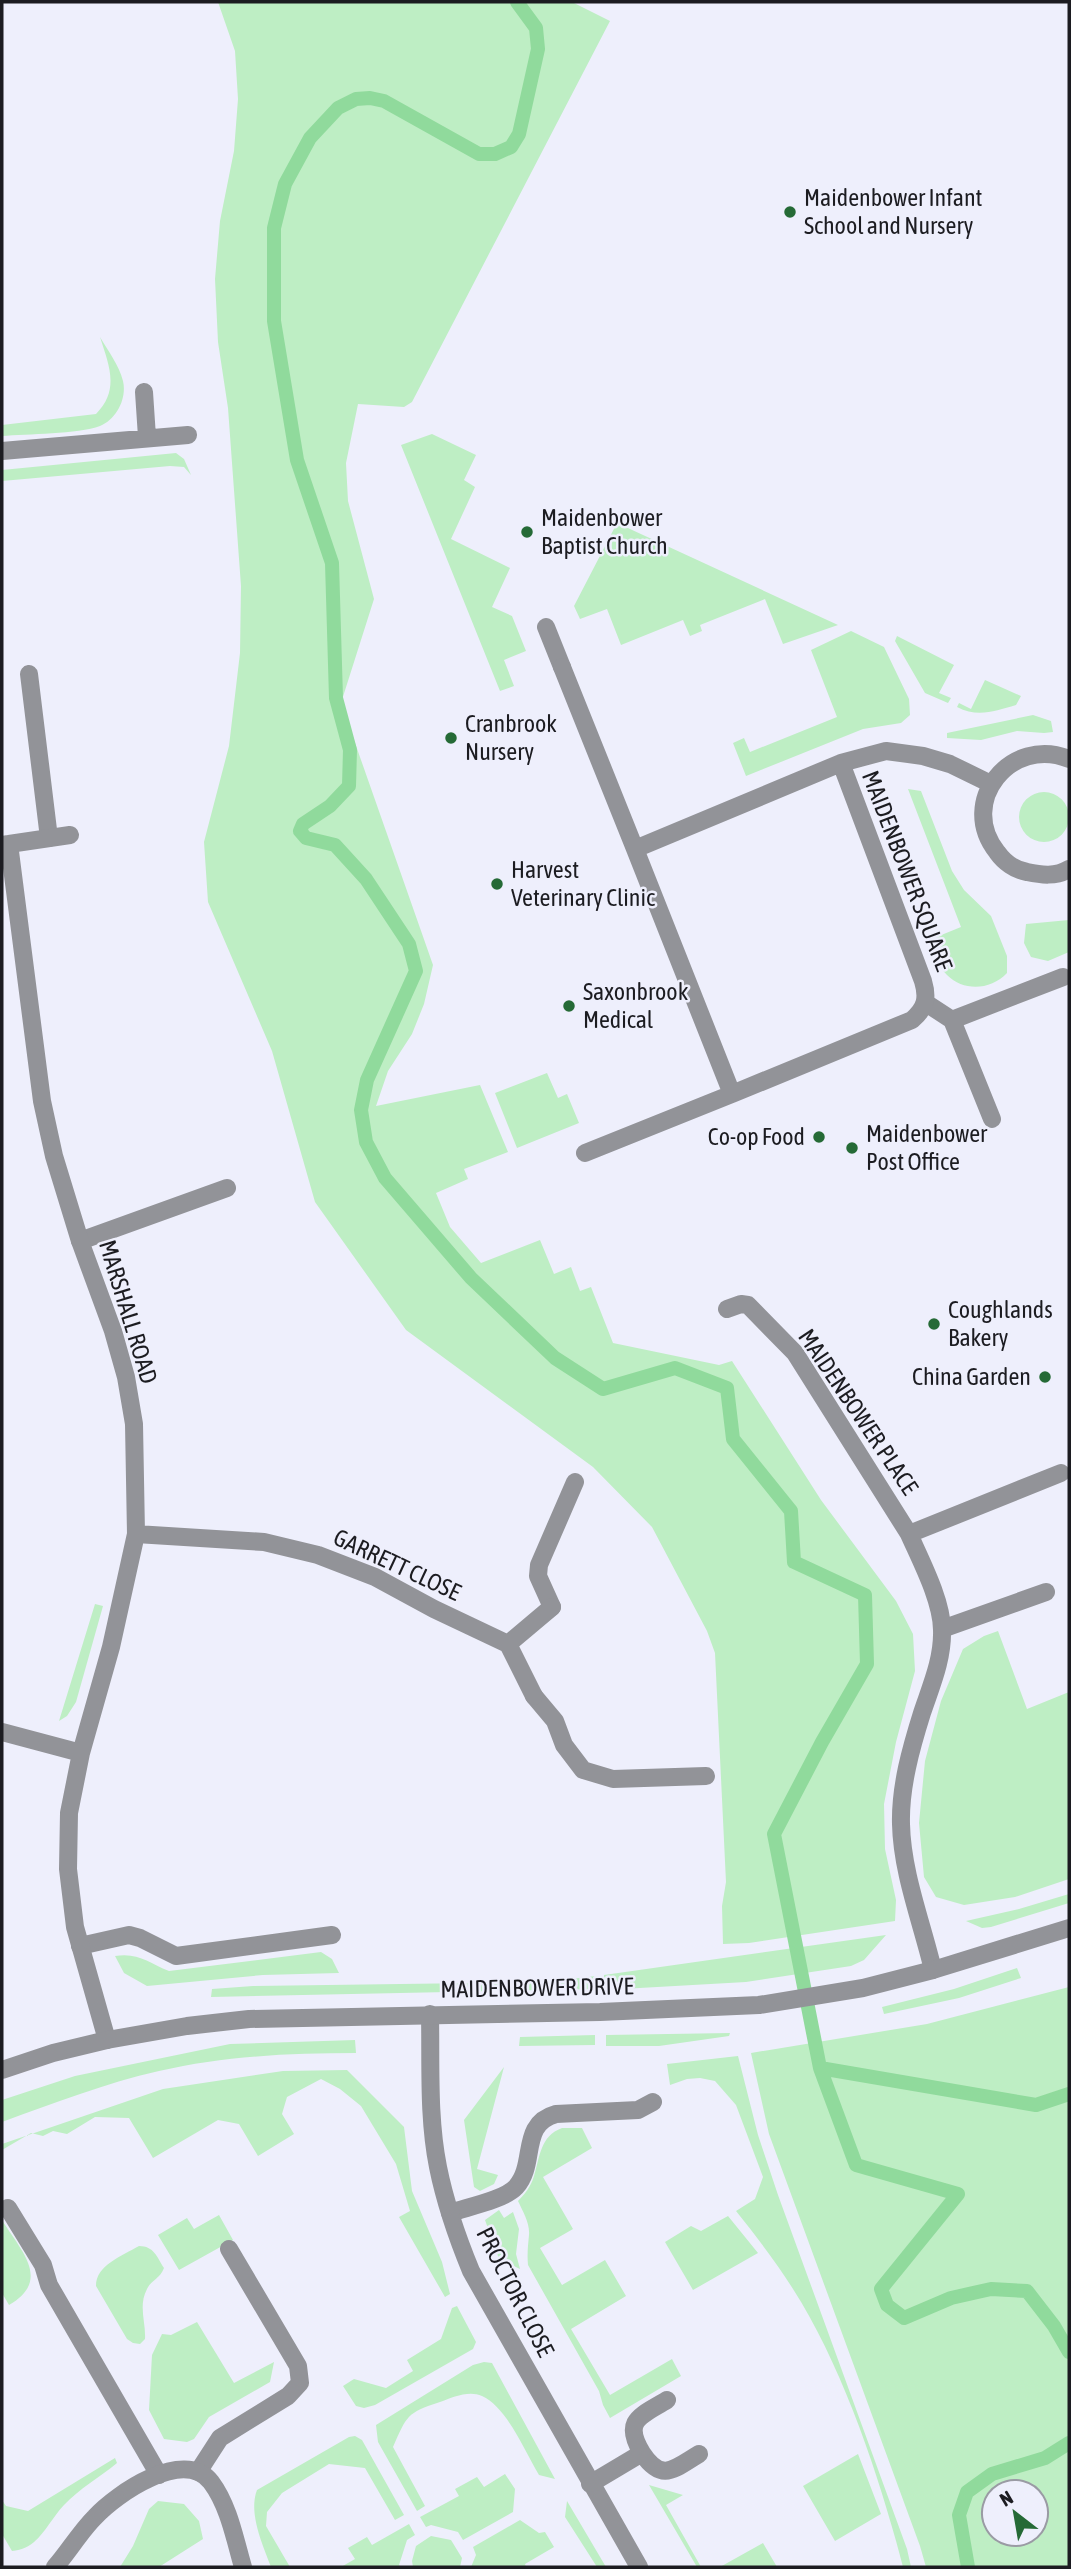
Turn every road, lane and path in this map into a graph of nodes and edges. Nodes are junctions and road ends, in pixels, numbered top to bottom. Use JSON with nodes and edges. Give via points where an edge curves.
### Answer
{"nodes":[{"id":1,"x":144,"y":392,"type":"dead end"},
{"id":2,"x":188,"y":435,"type":"dead end"},
{"id":3,"x":147,"y":437,"type":"junction"},
{"id":4,"x":2,"y":451,"type":"edge"},
{"id":5,"x":546,"y":627,"type":"dead end"},
{"id":6,"x":29,"y":674,"type":"dead end"},
{"id":7,"x":1068,"y":756,"type":"edge"},
{"id":8,"x":841,"y":763,"type":"junction"},
{"id":9,"x":991,"y":784,"type":"junction"},
{"id":10,"x":70,"y":835,"type":"dead end"},
{"id":11,"x":49,"y":838,"type":"junction"},
{"id":12,"x":5,"y":845,"type":"edge"},
{"id":13,"x":635,"y":849,"type":"junction"},
{"id":14,"x":1069,"y":869,"type":"edge"},
{"id":15,"x":1063,"y":976,"type":"dead end"},
{"id":16,"x":926,"y":1003,"type":"junction"},
{"id":17,"x":953,"y":1020,"type":"junction"},
{"id":18,"x":732,"y":1094,"type":"junction"},
{"id":19,"x":992,"y":1119,"type":"dead end"},
{"id":20,"x":585,"y":1153,"type":"dead end"},
{"id":21,"x":227,"y":1188,"type":"dead end"},
{"id":22,"x":80,"y":1241,"type":"junction"},
{"id":23,"x":727,"y":1309,"type":"dead end"},
{"id":24,"x":1061,"y":1473,"type":"dead end"},
{"id":25,"x":575,"y":1482,"type":"dead end"},
{"id":26,"x":136,"y":1534,"type":"junction"},
{"id":27,"x":909,"y":1534,"type":"junction"},
{"id":28,"x":1046,"y":1592,"type":"dead end"},
{"id":29,"x":942,"y":1629,"type":"junction"},
{"id":30,"x":508,"y":1644,"type":"junction"},
{"id":31,"x":2,"y":1732,"type":"edge"},
{"id":32,"x":81,"y":1753,"type":"junction"},
{"id":33,"x":706,"y":1776,"type":"dead end"},
{"id":34,"x":1069,"y":1928,"type":"edge"},
{"id":35,"x":332,"y":1935,"type":"dead end"},
{"id":36,"x":80,"y":1945,"type":"junction"},
{"id":37,"x":933,"y":1970,"type":"junction"},
{"id":38,"x":430,"y":2014,"type":"junction"},
{"id":39,"x":107,"y":2040,"type":"junction"},
{"id":40,"x":2,"y":2070,"type":"edge"},
{"id":41,"x":653,"y":2102,"type":"dead end"},
{"id":42,"x":8,"y":2208,"type":"dead end"},
{"id":43,"x":450,"y":2213,"type":"junction"},
{"id":44,"x":229,"y":2249,"type":"dead end"},
{"id":45,"x":667,"y":2400,"type":"dead end"},
{"id":46,"x":642,"y":2453,"type":"junction"},
{"id":47,"x":699,"y":2454,"type":"dead end"},
{"id":48,"x":198,"y":2472,"type":"junction"},
{"id":49,"x":159,"y":2475,"type":"junction"},
{"id":50,"x":590,"y":2484,"type":"junction"},
{"id":51,"x":55,"y":2567,"type":"edge"},
{"id":52,"x":243,"y":2567,"type":"edge"},
{"id":53,"x":639,"y":2567,"type":"edge"}],
"edges":[{"from":1,"to":3,"type":"street"},
{"from":2,"to":3,"type":"street"},
{"from":3,"to":4,"type":"street"},
{"from":5,"to":13,"type":"street"},
{"from":6,"to":11,"type":"street"},
{"from":7,"to":9,"type":"street","via":[[1032,754],[1002,770]]},
{"from":8,"to":9,"type":"street","via":[[886,751],[923,756]]},
{"from":8,"to":13,"type":"street","name":"MAIDENBOWER SQUARE"},
{"from":8,"to":16,"type":"street","name":"MAIDENBOWER SQUARE","via":[[923,981]]},
{"from":9,"to":14,"type":"street","via":[[984,803],[984,824],[990,844],[1003,860],[1021,871],[1042,875]]},
{"from":10,"to":11,"type":"street","name":"MARSHALL ROAD"},
{"from":11,"to":12,"type":"street","name":"MARSHALL ROAD"},
{"from":12,"to":22,"type":"street","name":"MARSHALL ROAD","via":[[43,1101]]},
{"from":13,"to":18,"type":"street"},
{"from":15,"to":17,"type":"street"},
{"from":16,"to":17,"type":"street"},
{"from":16,"to":18,"type":"street","name":"MAIDENBOWER SQUARE","via":[[912,1020]]},
{"from":17,"to":19,"type":"street"},
{"from":18,"to":20,"type":"street","name":"MAIDENBOWER SQUARE"},
{"from":21,"to":22,"type":"street"},
{"from":22,"to":26,"type":"street","name":"MARSHALL ROAD","via":[[126,1377],[134,1424]]},
{"from":23,"to":27,"type":"street","name":"MAIDENBOWER PLACE","via":[[748,1305],[795,1353]]},
{"from":24,"to":27,"type":"street","name":"MAIDENBOWER PLACE"},
{"from":25,"to":30,"type":"street","via":[[539,1565],[538,1576],[552,1607]]},
{"from":26,"to":30,"type":"street","name":"GARRETT CLOSE","via":[[264,1542],[318,1555],[375,1577]]},
{"from":26,"to":32,"type":"street","name":"MARSHALL ROAD"},
{"from":27,"to":29,"type":"street","name":"MAIDENBOWER PLACE"},
{"from":28,"to":29,"type":"street"},
{"from":29,"to":37,"type":"street","name":"MAIDENBOWER PLACE","via":[[939,1662],[904,1786],[901,1823],[907,1872]]},
{"from":30,"to":33,"type":"street","via":[[534,1696],[555,1721],[564,1745],[583,1770],[613,1779]]},
{"from":31,"to":32,"type":"street"},
{"from":32,"to":36,"type":"street","name":"MARSHALL ROAD","via":[[69,1813],[68,1869]]},
{"from":34,"to":37,"type":"street","name":"MAIDENBOWER DRIVE"},
{"from":35,"to":36,"type":"street","via":[[176,1956],[129,1936]]},
{"from":36,"to":39,"type":"street","name":"MARSHALL ROAD"},
{"from":37,"to":38,"type":"street","name":"MAIDENBOWER DRIVE","via":[[863,1988],[760,2005]]},
{"from":38,"to":39,"type":"street","name":"MAIDENBOWER DRIVE","via":[[249,2019]]},
{"from":38,"to":43,"type":"street","name":"PROCTOR CLOSE","via":[[432,2122]]},
{"from":39,"to":40,"type":"street","name":"MAIDENBOWER DRIVE"},
{"from":41,"to":43,"type":"street","via":[[638,2110],[548,2116],[535,2129],[517,2186]]},
{"from":42,"to":49,"type":"street"},
{"from":43,"to":50,"type":"street","name":"PROCTOR CLOSE","via":[[471,2271]]},
{"from":44,"to":48,"type":"street","via":[[298,2366],[300,2383],[288,2396],[220,2438]]},
{"from":45,"to":46,"type":"street","via":[[636,2418],[632,2428]]},
{"from":46,"to":47,"type":"street","via":[[659,2471],[670,2471]]},
{"from":46,"to":50,"type":"street"},
{"from":48,"to":49,"type":"street","via":[[183,2469]]},
{"from":48,"to":52,"type":"street","via":[[210,2481],[222,2504]]},
{"from":49,"to":51,"type":"street","via":[[107,2506]]},
{"from":50,"to":53,"type":"street","name":"PROCTOR CLOSE"}]}
